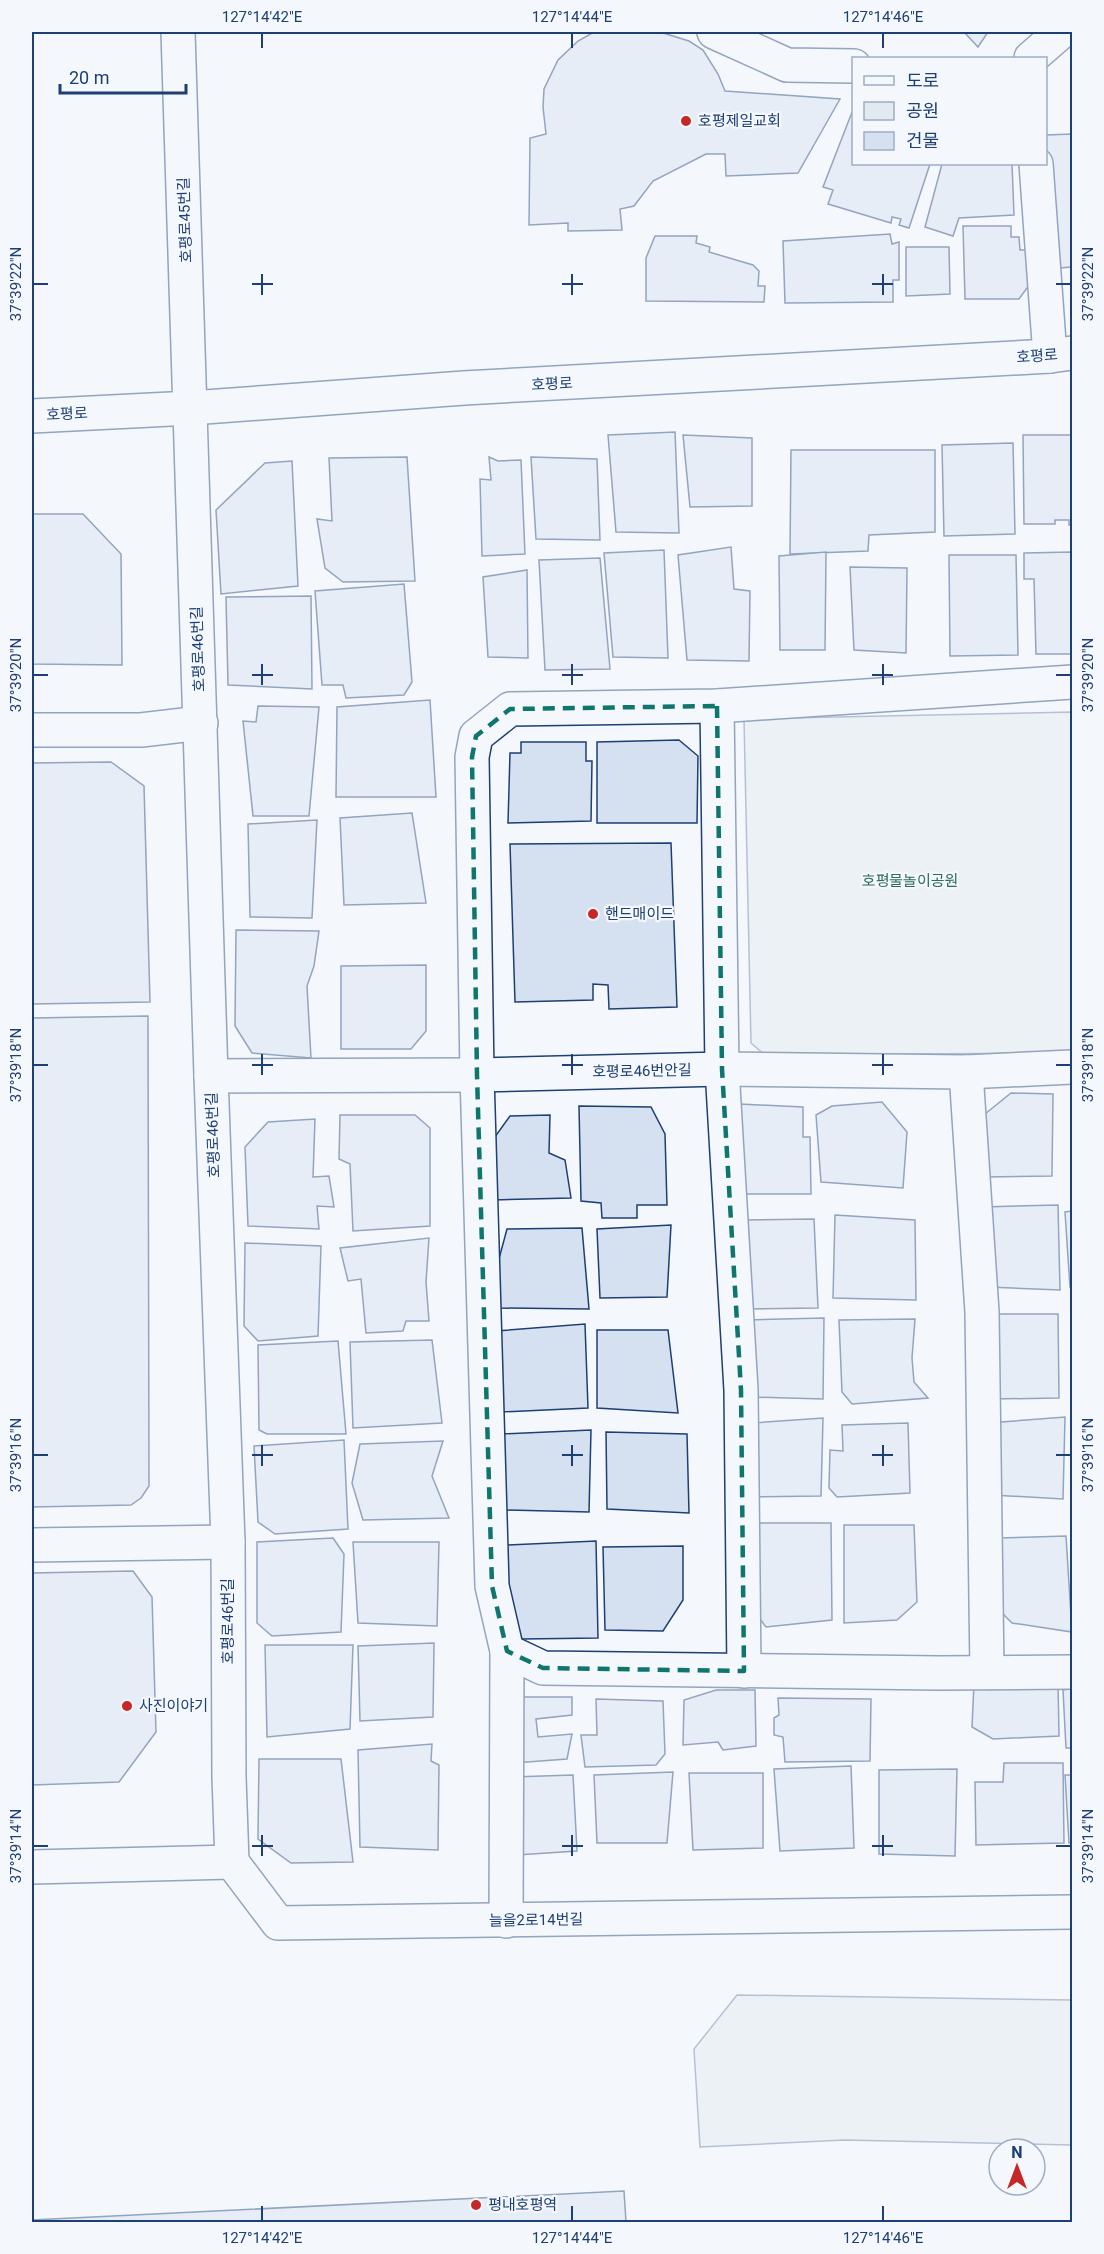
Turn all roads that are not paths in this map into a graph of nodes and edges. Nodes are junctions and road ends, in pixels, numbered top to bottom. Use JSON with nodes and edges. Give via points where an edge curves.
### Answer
{"nodes":[{"id":1,"x":178,"y":32,"type":"edge"},
{"id":2,"x":714,"y":32,"type":"edge"},
{"id":3,"x":1061,"y":32,"type":"edge"},
{"id":4,"x":1032,"y":57,"type":"edge"},
{"id":5,"x":852,"y":66,"type":"edge"},
{"id":6,"x":1036,"y":165,"type":"edge"},
{"id":7,"x":1061,"y":355,"type":"edge"},
{"id":8,"x":191,"y":408,"type":"junction"},
{"id":9,"x":32,"y":416,"type":"edge"},
{"id":10,"x":1072,"y":682,"type":"edge"},
{"id":11,"x":717,"y":706,"type":"junction"},
{"id":12,"x":201,"y":723,"type":"junction"},
{"id":13,"x":32,"y":730,"type":"edge"},
{"id":14,"x":1072,"y":1067,"type":"edge"},
{"id":15,"x":722,"y":1069,"type":"junction"},
{"id":16,"x":966,"y":1072,"type":"junction"},
{"id":17,"x":211,"y":1076,"type":"junction"},
{"id":18,"x":477,"y":1076,"type":"junction"},
{"id":19,"x":228,"y":1542,"type":"junction"},
{"id":20,"x":32,"y":1545,"type":"edge"},
{"id":21,"x":507,"y":1651,"type":"junction"},
{"id":22,"x":744,"y":1671,"type":"junction"},
{"id":23,"x":987,"y":1672,"type":"junction"},
{"id":24,"x":1072,"y":1672,"type":"edge"},
{"id":25,"x":232,"y":1862,"type":"junction"},
{"id":26,"x":32,"y":1867,"type":"edge"},
{"id":27,"x":1072,"y":1912,"type":"edge"},
{"id":28,"x":506,"y":1921,"type":"junction"}],
"edges":[{"from":1,"to":8,"type":"street","name":"호평로45번길"},
{"from":2,"to":5,"type":"street","via":[[787,64]]},
{"from":3,"to":4,"type":"street"},
{"from":6,"to":7,"type":"street"},
{"from":7,"to":8,"type":"street","name":"호평로","via":[[464,388]]},
{"from":8,"to":9,"type":"street","name":"호평로"},
{"from":8,"to":12,"type":"street","name":"호평로46번길"},
{"from":10,"to":11,"type":"street"},
{"from":11,"to":15,"type":"street"},
{"from":11,"to":18,"type":"street","via":[[510,710],[476,736],[472,757]]},
{"from":12,"to":13,"type":"street","via":[[141,730]]},
{"from":12,"to":17,"type":"street","name":"호평로46번길"},
{"from":14,"to":16,"type":"street","name":"호평로46번안길"},
{"from":15,"to":16,"type":"street","name":"호평로46번안길"},
{"from":15,"to":18,"type":"street","name":"호평로46번안길"},
{"from":15,"to":22,"type":"street","via":[[741,1389]]},
{"from":16,"to":23,"type":"street","via":[[982,1312]]},
{"from":17,"to":18,"type":"street","name":"호평로46번안길"},
{"from":17,"to":19,"type":"street","name":"호평로46번길"},
{"from":18,"to":21,"type":"street","via":[[492,1586]]},
{"from":19,"to":20,"type":"street"},
{"from":19,"to":25,"type":"street","name":"호평로46번길"},
{"from":21,"to":22,"type":"street","via":[[543,1668]]},
{"from":21,"to":28,"type":"street"},
{"from":22,"to":23,"type":"street"},
{"from":23,"to":24,"type":"street"},
{"from":25,"to":26,"type":"street"},
{"from":25,"to":28,"type":"street","name":"늘을2로14번길","via":[[278,1923]]},
{"from":27,"to":28,"type":"street","name":"늘을2로14번길"}]}
